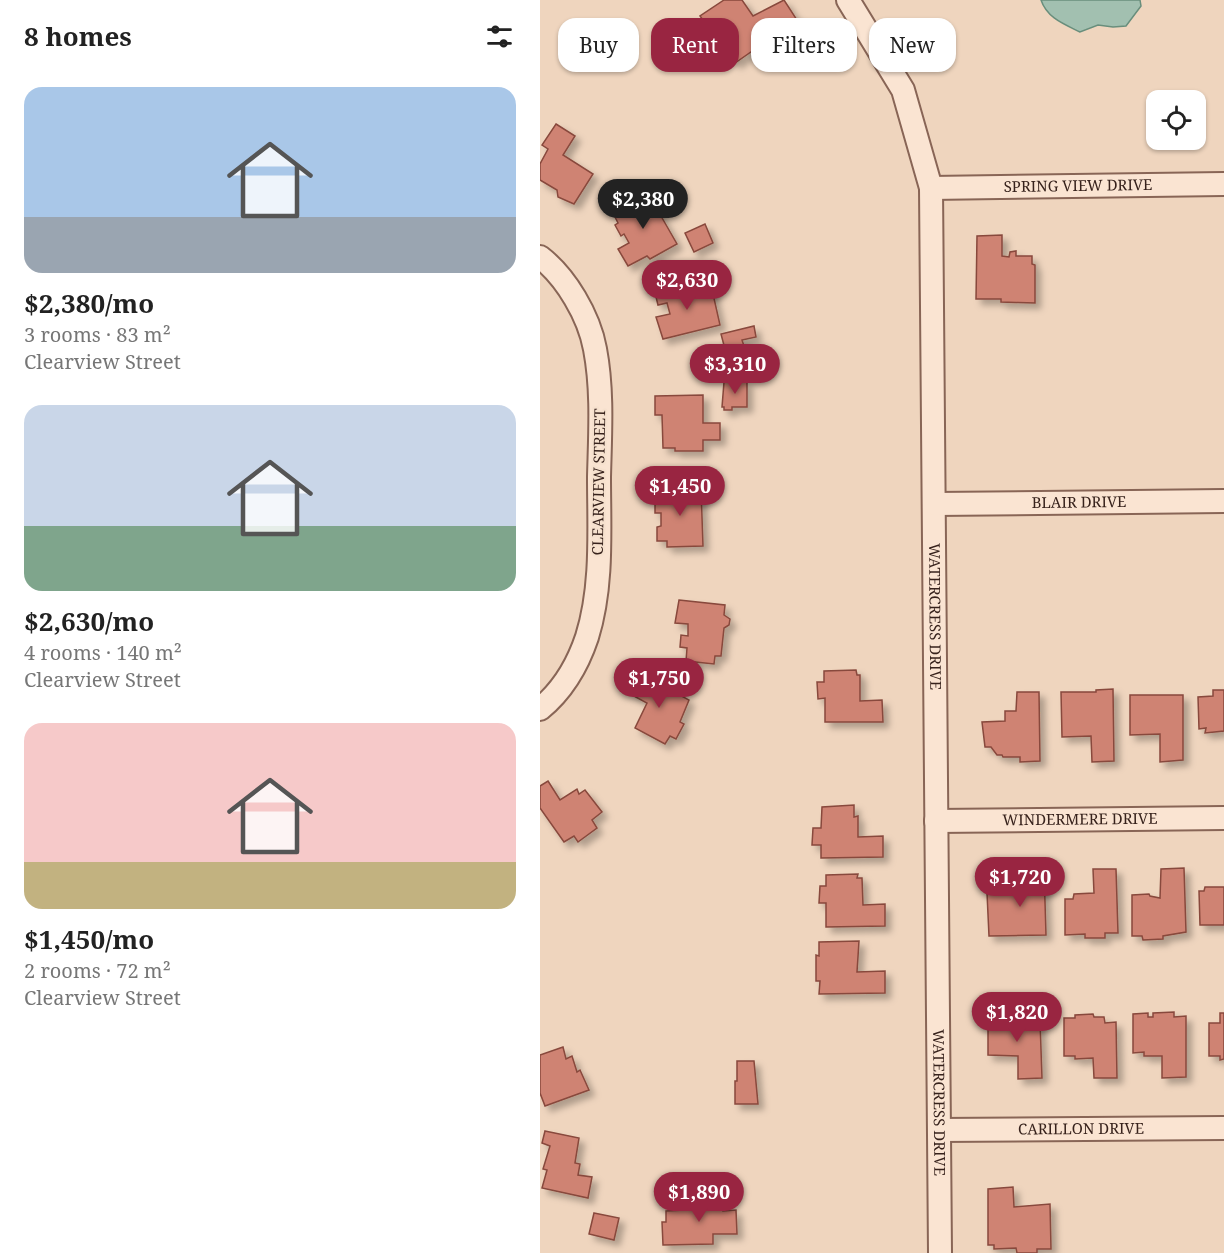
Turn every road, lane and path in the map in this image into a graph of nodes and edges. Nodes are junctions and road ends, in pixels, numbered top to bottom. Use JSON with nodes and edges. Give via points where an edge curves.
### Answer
{"nodes":[{"id":1,"x":848,"y":0,"type":"edge"},
{"id":2,"x":1224,"y":184,"type":"edge"},
{"id":3,"x":931,"y":188,"type":"junction"},
{"id":4,"x":540,"y":257,"type":"edge"},
{"id":5,"x":1224,"y":501,"type":"edge"},
{"id":6,"x":935,"y":504,"type":"junction"},
{"id":7,"x":540,"y":708,"type":"edge"},
{"id":8,"x":1224,"y":818,"type":"edge"},
{"id":9,"x":936,"y":821,"type":"junction"},
{"id":10,"x":1224,"y":1128,"type":"edge"},
{"id":11,"x":939,"y":1130,"type":"junction"},
{"id":12,"x":940,"y":1253,"type":"edge"}],
"edges":[{"from":1,"to":3,"type":"street","name":"WATERCRESS DRIVE","via":[[903,90]]},
{"from":2,"to":3,"type":"street","name":"SPRING VIEW DRIVE"},
{"from":3,"to":6,"type":"street","name":"WATERCRESS DRIVE"},
{"from":4,"to":7,"type":"street","name":"CLEARVIEW STREET","via":[[578,301],[595,348],[600,395],[598,564],[592,612],[578,659],[551,700]]},
{"from":5,"to":6,"type":"street","name":"BLAIR DRIVE"},
{"from":6,"to":9,"type":"street","name":"WATERCRESS DRIVE"},
{"from":8,"to":9,"type":"street","name":"WINDERMERE DRIVE"},
{"from":9,"to":11,"type":"street","name":"WATERCRESS DRIVE"},
{"from":10,"to":11,"type":"street","name":"CARILLON DRIVE"},
{"from":11,"to":12,"type":"street","name":"WATERCRESS DRIVE"}]}
